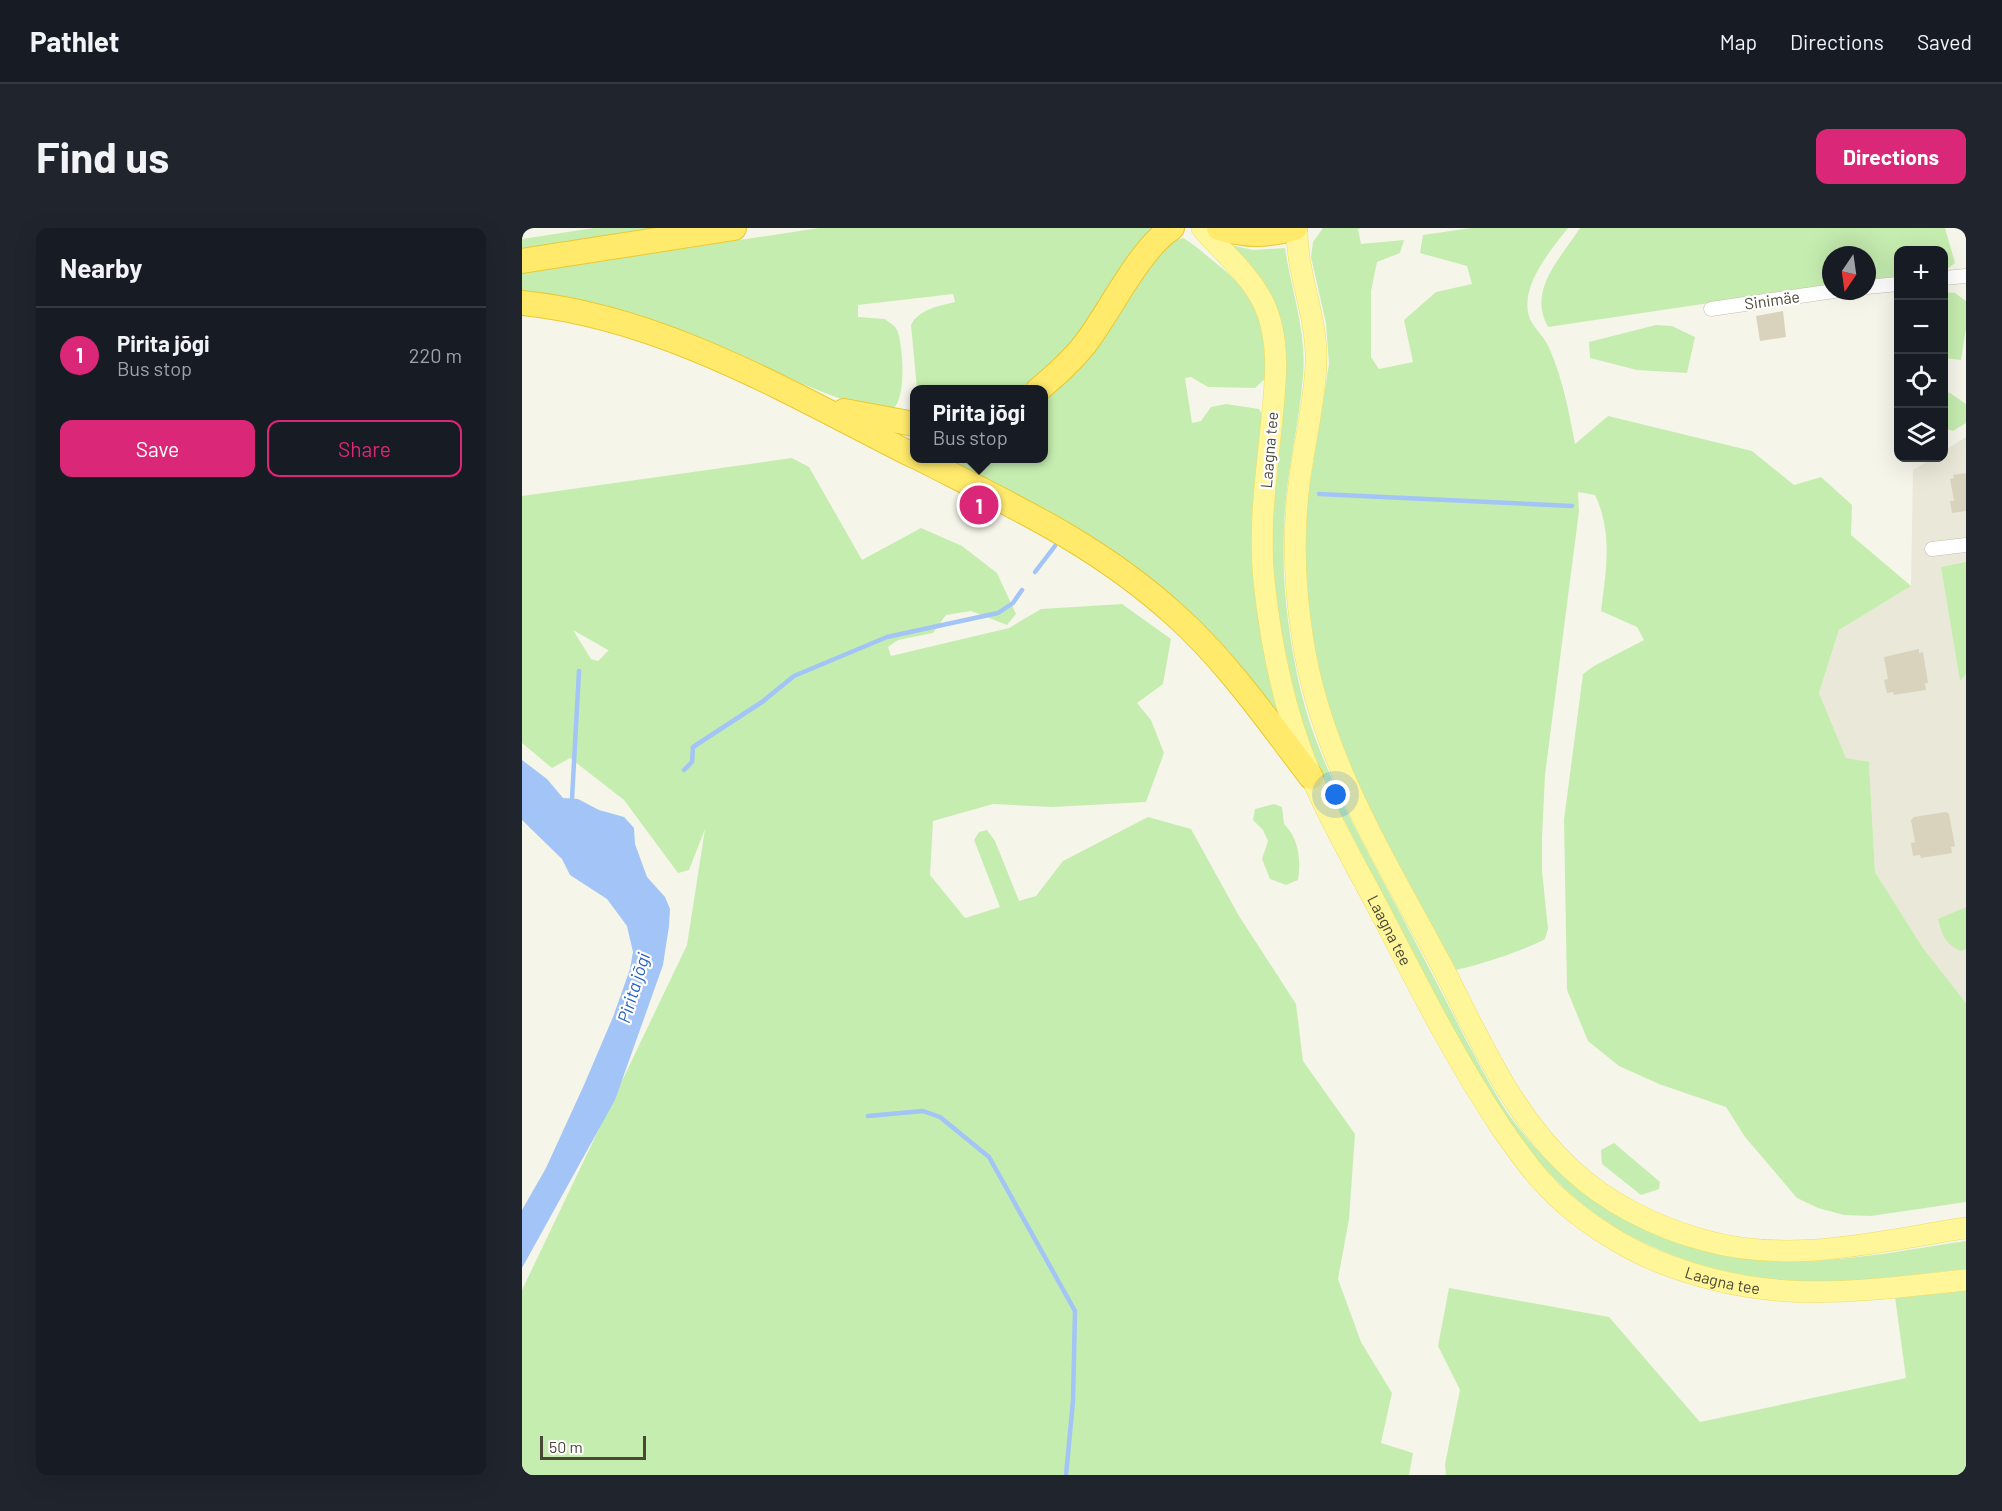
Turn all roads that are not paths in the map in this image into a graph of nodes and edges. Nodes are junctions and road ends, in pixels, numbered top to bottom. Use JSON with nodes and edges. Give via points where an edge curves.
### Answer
{"nodes":[{"id":1,"x":734,"y":228,"type":"edge"},
{"id":2,"x":1172,"y":228,"type":"edge"},
{"id":3,"x":1202,"y":228,"type":"edge"},
{"id":4,"x":1219,"y":228,"type":"edge"},
{"id":5,"x":1296,"y":228,"type":"edge"},
{"id":6,"x":522,"y":261,"type":"edge"},
{"id":7,"x":1966,"y":276,"type":"edge"},
{"id":8,"x":1948,"y":278,"type":"edge"},
{"id":9,"x":1894,"y":284,"type":"edge"},
{"id":10,"x":1876,"y":286,"type":"edge"},
{"id":11,"x":1822,"y":293,"type":"edge"},
{"id":12,"x":522,"y":303,"type":"edge"},
{"id":13,"x":1711,"y":309,"type":"dead end"},
{"id":14,"x":1044,"y":385,"type":"edge"},
{"id":15,"x":801,"y":399,"type":"junction"},
{"id":16,"x":910,"y":423,"type":"edge"},
{"id":17,"x":910,"y":454,"type":"edge"},
{"id":18,"x":927,"y":463,"type":"edge"},
{"id":19,"x":1966,"y":545,"type":"edge"},
{"id":20,"x":1932,"y":549,"type":"dead end"},
{"id":21,"x":1311,"y":777,"type":"junction"},
{"id":22,"x":1966,"y":1228,"type":"edge"},
{"id":23,"x":1966,"y":1280,"type":"edge"}],
"edges":[{"from":1,"to":6,"type":"highway"},
{"from":2,"to":14,"type":"highway","via":[[1158,239],[1086,344]]},
{"from":3,"to":21,"type":"main road","name":"Laagna tee","via":[[1255,288],[1271,325],[1276,376],[1263,514],[1263,577],[1288,707]]},
{"from":4,"to":5,"type":"highway","via":[[1243,235],[1271,235]]},
{"from":5,"to":22,"type":"main road","name":"Laagna tee","via":[[1317,359],[1300,476],[1293,568],[1310,677],[1336,757],[1358,808],[1505,1088],[1536,1132],[1572,1171],[1642,1217],[1704,1241],[1744,1250],[1801,1252]]},
{"from":7,"to":8,"type":"street"},
{"from":9,"to":10,"type":"street"},
{"from":11,"to":13,"type":"street","name":"Sinimäe"},
{"from":12,"to":15,"type":"highway","via":[[612,320],[667,338]]},
{"from":15,"to":16,"type":"highway","via":[[858,415]]},
{"from":15,"to":17,"type":"highway"},
{"from":18,"to":21,"type":"highway","via":[[1060,530],[1120,570],[1174,614],[1219,659]]},
{"from":19,"to":20,"type":"street"},
{"from":21,"to":23,"type":"main road","name":"Laagna tee","via":[[1451,1048],[1518,1152],[1566,1206],[1653,1259],[1708,1278],[1754,1288],[1802,1294],[1838,1293]]}]}
